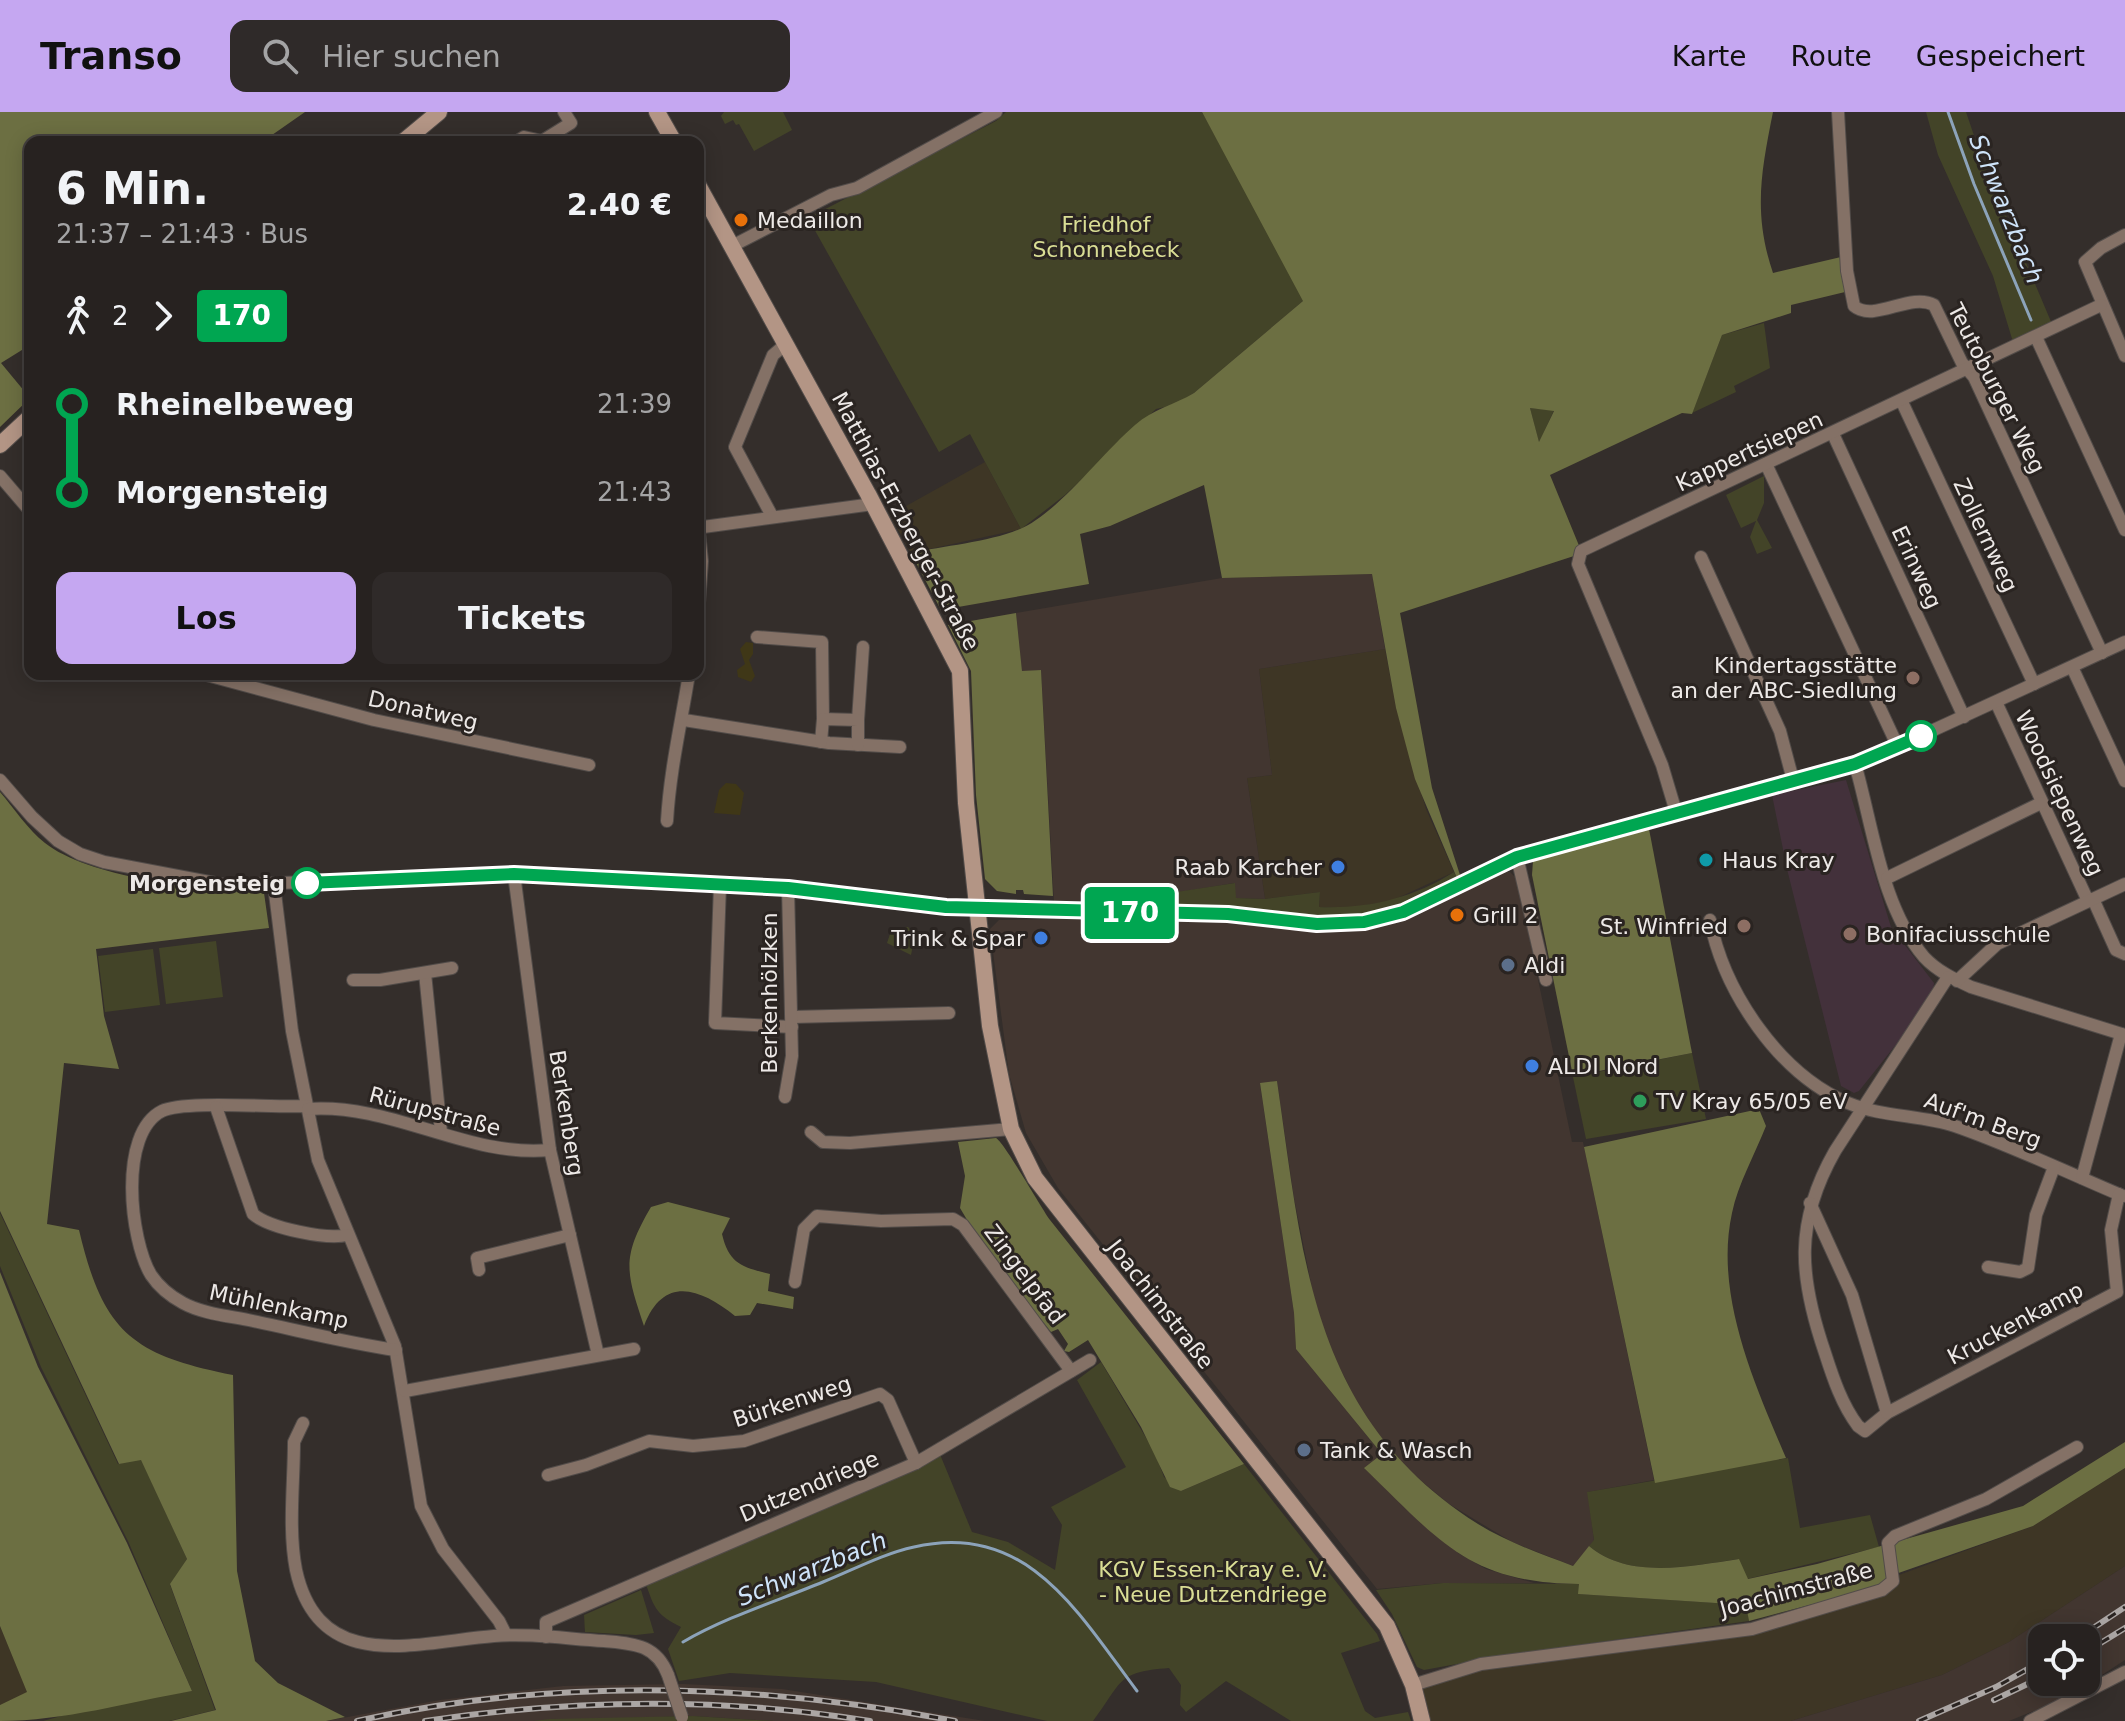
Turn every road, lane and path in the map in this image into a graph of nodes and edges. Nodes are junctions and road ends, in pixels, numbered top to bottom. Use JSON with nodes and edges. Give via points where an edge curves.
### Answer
{"nodes":[{"id":1,"x":439,"y":112,"type":"edge"},
{"id":2,"x":564,"y":112,"type":"edge"},
{"id":3,"x":657,"y":112,"type":"edge"},
{"id":4,"x":996,"y":112,"type":"edge"},
{"id":5,"x":1838,"y":112,"type":"edge"},
{"id":6,"x":416,"y":136,"type":"edge"},
{"id":7,"x":550,"y":136,"type":"edge"},
{"id":8,"x":671,"y":136,"type":"edge"},
{"id":9,"x":704,"y":196,"type":"edge"},
{"id":10,"x":2125,"y":235,"type":"edge"},
{"id":11,"x":732,"y":246,"type":"junction"},
{"id":12,"x":2101,"y":305,"type":"junction"},
{"id":13,"x":2036,"y":337,"type":"junction"},
{"id":14,"x":786,"y":344,"type":"junction"},
{"id":15,"x":2125,"y":356,"type":"edge"},
{"id":16,"x":1968,"y":370,"type":"junction"},
{"id":17,"x":1902,"y":402,"type":"junction"},
{"id":18,"x":24,"y":423,"type":"edge"},
{"id":19,"x":1833,"y":434,"type":"junction"},
{"id":20,"x":0,"y":445,"type":"edge"},
{"id":21,"x":1766,"y":464,"type":"junction"},
{"id":22,"x":1,"y":480,"type":"edge"},
{"id":23,"x":873,"y":504,"type":"junction"},
{"id":24,"x":24,"y":505,"type":"edge"},
{"id":25,"x":772,"y":516,"type":"junction"},
{"id":26,"x":704,"y":528,"type":"edge"},
{"id":27,"x":2125,"y":530,"type":"edge"},
{"id":28,"x":1701,"y":557,"type":"dead end"},
{"id":29,"x":757,"y":637,"type":"dead end"},
{"id":30,"x":2125,"y":642,"type":"edge"},
{"id":31,"x":863,"y":647,"type":"dead end"},
{"id":32,"x":2102,"y":653,"type":"junction"},
{"id":33,"x":2072,"y":667,"type":"junction"},
{"id":34,"x":225,"y":680,"type":"edge"},
{"id":35,"x":688,"y":680,"type":"edge"},
{"id":36,"x":2034,"y":684,"type":"junction"},
{"id":37,"x":1996,"y":702,"type":"junction"},
{"id":38,"x":1964,"y":717,"type":"junction"},
{"id":39,"x":823,"y":719,"type":"junction"},
{"id":40,"x":684,"y":720,"type":"junction"},
{"id":41,"x":858,"y":720,"type":"junction"},
{"id":42,"x":821,"y":742,"type":"junction"},
{"id":43,"x":858,"y":745,"type":"junction"},
{"id":44,"x":900,"y":747,"type":"dead end"},
{"id":45,"x":1898,"y":747,"type":"junction"},
{"id":46,"x":1855,"y":764,"type":"junction"},
{"id":47,"x":589,"y":765,"type":"dead end"},
{"id":48,"x":1793,"y":780,"type":"junction"},
{"id":49,"x":2125,"y":781,"type":"edge"},
{"id":50,"x":1,"y":785,"type":"edge"},
{"id":51,"x":2041,"y":803,"type":"junction"},
{"id":52,"x":1676,"y":812,"type":"junction"},
{"id":53,"x":667,"y":821,"type":"dead end"},
{"id":54,"x":1517,"y":857,"type":"junction"},
{"id":55,"x":514,"y":874,"type":"junction"},
{"id":56,"x":1887,"y":878,"type":"junction"},
{"id":57,"x":2125,"y":884,"type":"edge"},
{"id":58,"x":274,"y":885,"type":"junction"},
{"id":59,"x":720,"y":885,"type":"junction"},
{"id":60,"x":788,"y":888,"type":"junction"},
{"id":61,"x":2090,"y":900,"type":"junction"},
{"id":62,"x":974,"y":907,"type":"junction"},
{"id":63,"x":1710,"y":920,"type":"dead end"},
{"id":64,"x":2125,"y":954,"type":"edge"},
{"id":65,"x":452,"y":968,"type":"dead end"},
{"id":66,"x":425,"y":973,"type":"junction"},
{"id":67,"x":1952,"y":979,"type":"junction"},
{"id":68,"x":353,"y":980,"type":"dead end"},
{"id":69,"x":1546,"y":980,"type":"dead end"},
{"id":70,"x":949,"y":1013,"type":"dead end"},
{"id":71,"x":792,"y":1022,"type":"junction"},
{"id":72,"x":2123,"y":1034,"type":"edge"},
{"id":73,"x":785,"y":1097,"type":"dead end"},
{"id":74,"x":216,"y":1107,"type":"junction"},
{"id":75,"x":308,"y":1108,"type":"junction"},
{"id":76,"x":1864,"y":1108,"type":"junction"},
{"id":77,"x":1011,"y":1129,"type":"junction"},
{"id":78,"x":441,"y":1132,"type":"junction"},
{"id":79,"x":811,"y":1132,"type":"dead end"},
{"id":80,"x":550,"y":1150,"type":"junction"},
{"id":81,"x":2054,"y":1167,"type":"junction"},
{"id":82,"x":2082,"y":1178,"type":"junction"},
{"id":83,"x":2122,"y":1196,"type":"edge"},
{"id":84,"x":1810,"y":1203,"type":"junction"},
{"id":85,"x":347,"y":1235,"type":"junction"},
{"id":86,"x":570,"y":1235,"type":"junction"},
{"id":87,"x":1988,"y":1267,"type":"dead end"},
{"id":88,"x":479,"y":1270,"type":"dead end"},
{"id":89,"x":795,"y":1282,"type":"dead end"},
{"id":90,"x":634,"y":1349,"type":"dead end"},
{"id":91,"x":396,"y":1350,"type":"junction"},
{"id":92,"x":598,"y":1355,"type":"junction"},
{"id":93,"x":1090,"y":1360,"type":"dead end"},
{"id":94,"x":1071,"y":1371,"type":"junction"},
{"id":95,"x":405,"y":1391,"type":"junction"},
{"id":96,"x":1887,"y":1413,"type":"junction"},
{"id":97,"x":303,"y":1423,"type":"dead end"},
{"id":98,"x":2077,"y":1447,"type":"dead end"},
{"id":99,"x":916,"y":1463,"type":"junction"},
{"id":100,"x":548,"y":1475,"type":"dead end"},
{"id":101,"x":506,"y":1635,"type":"junction"},
{"id":102,"x":546,"y":1637,"type":"junction"},
{"id":103,"x":2125,"y":1676,"type":"edge"},
{"id":104,"x":1413,"y":1685,"type":"junction"},
{"id":105,"x":683,"y":1719,"type":"edge"},
{"id":106,"x":1422,"y":1721,"type":"edge"},
{"id":107,"x":2030,"y":1721,"type":"edge"}],
"edges":[{"from":1,"to":6,"type":"street"},
{"from":2,"to":7,"type":"street","via":[[571,123]]},
{"from":3,"to":8,"type":"street"},
{"from":4,"to":11,"type":"street","via":[[857,188],[831,195]]},
{"from":5,"to":16,"type":"street","name":"Teutoburger Weg","via":[[1847,271],[1854,306],[1865,311],[1919,301],[1934,305]]},
{"from":9,"to":11,"type":"street","name":"Matthias-Erzberger-Straße"},
{"from":10,"to":12,"type":"street","via":[[2085,262]]},
{"from":11,"to":14,"type":"street","name":"Matthias-Erzberger-Straße"},
{"from":12,"to":13,"type":"street","name":"Kappertsiepen"},
{"from":12,"to":15,"type":"street"},
{"from":13,"to":16,"type":"street","name":"Kappertsiepen"},
{"from":13,"to":27,"type":"street"},
{"from":14,"to":23,"type":"street","name":"Matthias-Erzberger-Straße"},
{"from":14,"to":25,"type":"street","via":[[773,355],[735,447]]},
{"from":16,"to":17,"type":"street","name":"Kappertsiepen"},
{"from":16,"to":32,"type":"street","name":"Teutoburger Weg"},
{"from":17,"to":19,"type":"street","name":"Kappertsiepen"},
{"from":17,"to":36,"type":"street","name":"Zollernweg"},
{"from":18,"to":20,"type":"street"},
{"from":19,"to":21,"type":"street","name":"Kappertsiepen"},
{"from":19,"to":38,"type":"street","name":"Erinweg"},
{"from":21,"to":45,"type":"street"},
{"from":21,"to":52,"type":"street","name":"Kappertsiepen","via":[[1585,548],[1577,559],[1662,765]]},
{"from":22,"to":24,"type":"street"},
{"from":23,"to":25,"type":"street"},
{"from":23,"to":62,"type":"street","name":"Matthias-Erzberger-Straße","via":[[960,671]]},
{"from":25,"to":26,"type":"street"},
{"from":28,"to":48,"type":"street","via":[[1776,721]]},
{"from":29,"to":39,"type":"street","via":[[822,642]]},
{"from":30,"to":32,"type":"street"},
{"from":31,"to":41,"type":"street"},
{"from":32,"to":33,"type":"street"},
{"from":33,"to":36,"type":"street"},
{"from":33,"to":49,"type":"street"},
{"from":34,"to":47,"type":"street","name":"Donatweg","via":[[374,720]]},
{"from":35,"to":40,"type":"street"},
{"from":36,"to":37,"type":"street"},
{"from":37,"to":38,"type":"street"},
{"from":37,"to":51,"type":"street","name":"Woodsiepenweg"},
{"from":38,"to":45,"type":"street"},
{"from":39,"to":41,"type":"street"},
{"from":39,"to":42,"type":"street"},
{"from":40,"to":42,"type":"street"},
{"from":40,"to":53,"type":"street","via":[[672,759]]},
{"from":41,"to":43,"type":"street"},
{"from":42,"to":43,"type":"street"},
{"from":43,"to":44,"type":"street"},
{"from":45,"to":46,"type":"street"},
{"from":46,"to":48,"type":"street"},
{"from":46,"to":56,"type":"street"},
{"from":48,"to":52,"type":"street"},
{"from":50,"to":58,"type":"street","via":[[49,833],[80,854],[225,885]]},
{"from":51,"to":56,"type":"street"},
{"from":51,"to":61,"type":"street","name":"Woodsiepenweg"},
{"from":52,"to":54,"type":"street"},
{"from":54,"to":62,"type":"street","via":[[1403,912],[1364,922]]},
{"from":54,"to":69,"type":"street"},
{"from":55,"to":58,"type":"street"},
{"from":55,"to":59,"type":"street"},
{"from":55,"to":80,"type":"street","name":"Berkenberg"},
{"from":56,"to":67,"type":"street","via":[[1910,938]]},
{"from":57,"to":61,"type":"street"},
{"from":58,"to":75,"type":"street","via":[[292,1031]]},
{"from":59,"to":60,"type":"street"},
{"from":59,"to":71,"type":"street","via":[[715,1023]]},
{"from":60,"to":62,"type":"street"},
{"from":60,"to":71,"type":"street","name":"Berkenhölzken"},
{"from":61,"to":64,"type":"street","name":"Woodsiepenweg","via":[[2116,950]]},
{"from":61,"to":67,"type":"street","via":[[1997,944]]},
{"from":62,"to":77,"type":"street","name":"Joachimstraße"},
{"from":63,"to":76,"type":"street","name":"Auf'm Berg","via":[[1728,977],[1760,1028],[1815,1084]]},
{"from":65,"to":66,"type":"street"},
{"from":66,"to":68,"type":"street"},
{"from":66,"to":78,"type":"street"},
{"from":67,"to":72,"type":"street"},
{"from":67,"to":76,"type":"street"},
{"from":70,"to":71,"type":"street"},
{"from":71,"to":73,"type":"street","name":"Berkenhölzken","via":[[792,1068]]},
{"from":72,"to":82,"type":"street"},
{"from":74,"to":75,"type":"street","name":"Mühlenkamp"},
{"from":74,"to":85,"type":"street","via":[[253,1214],[327,1236]]},
{"from":74,"to":91,"type":"street","name":"Mühlenkamp","via":[[163,1111],[138,1139],[134,1211],[153,1278],[193,1308]]},
{"from":75,"to":78,"type":"street","name":"Rürupstraße","via":[[365,1111]]},
{"from":75,"to":85,"type":"street","via":[[318,1160]]},
{"from":76,"to":81,"type":"street","name":"Auf'm Berg","via":[[1954,1126]]},
{"from":76,"to":84,"type":"street"},
{"from":77,"to":79,"type":"street","via":[[850,1143],[823,1142]]},
{"from":77,"to":104,"type":"street","name":"Joachimstraße","via":[[1035,1178],[1387,1626]]},
{"from":78,"to":80,"type":"street","name":"Rürupstraße","via":[[510,1151]]},
{"from":80,"to":86,"type":"street","name":"Berkenberg"},
{"from":81,"to":82,"type":"street","name":"Auf'm Berg"},
{"from":81,"to":87,"type":"street","name":"Auf'm Berg","via":[[2036,1215],[2028,1268],[2020,1272]]},
{"from":82,"to":83,"type":"street","name":"Auf'm Berg"},
{"from":83,"to":96,"type":"street","name":"Kruckenkamp","via":[[2111,1230],[2117,1292]]},
{"from":84,"to":96,"type":"street","via":[[1852,1295]]},
{"from":84,"to":96,"type":"street","via":[[1806,1290],[1831,1373],[1858,1426],[1865,1431]]},
{"from":85,"to":91,"type":"street"},
{"from":86,"to":88,"type":"street","via":[[477,1258]]},
{"from":86,"to":92,"type":"street","name":"Berkenberg"},
{"from":89,"to":94,"type":"street","name":"Zingelpfad","via":[[804,1229],[817,1216],[953,1219],[963,1225]]},
{"from":90,"to":92,"type":"street"},
{"from":91,"to":95,"type":"street"},
{"from":92,"to":95,"type":"street"},
{"from":93,"to":94,"type":"street","name":"Dutzendriege"},
{"from":94,"to":99,"type":"street","name":"Dutzendriege"},
{"from":95,"to":101,"type":"street","via":[[425,1516]]},
{"from":97,"to":101,"type":"street","via":[[294,1442],[294,1553],[300,1584],[314,1613],[345,1637],[375,1648]]},
{"from":98,"to":104,"type":"street","name":"Joachimstraße","via":[[1986,1499],[1895,1536],[1888,1543],[1893,1581],[1882,1590],[1752,1629],[1481,1664]]},
{"from":99,"to":100,"type":"street","name":"Bürkenweg","via":[[888,1400],[880,1394],[744,1441],[693,1446],[649,1441]]},
{"from":99,"to":102,"type":"street","name":"Dutzendriege","via":[[546,1622]]},
{"from":101,"to":102,"type":"street"},
{"from":102,"to":105,"type":"street","bridge":true,"via":[[641,1645],[658,1655]]},
{"from":103,"to":107,"type":"street"},
{"from":104,"to":106,"type":"street","name":"Joachimstraße"}]}
